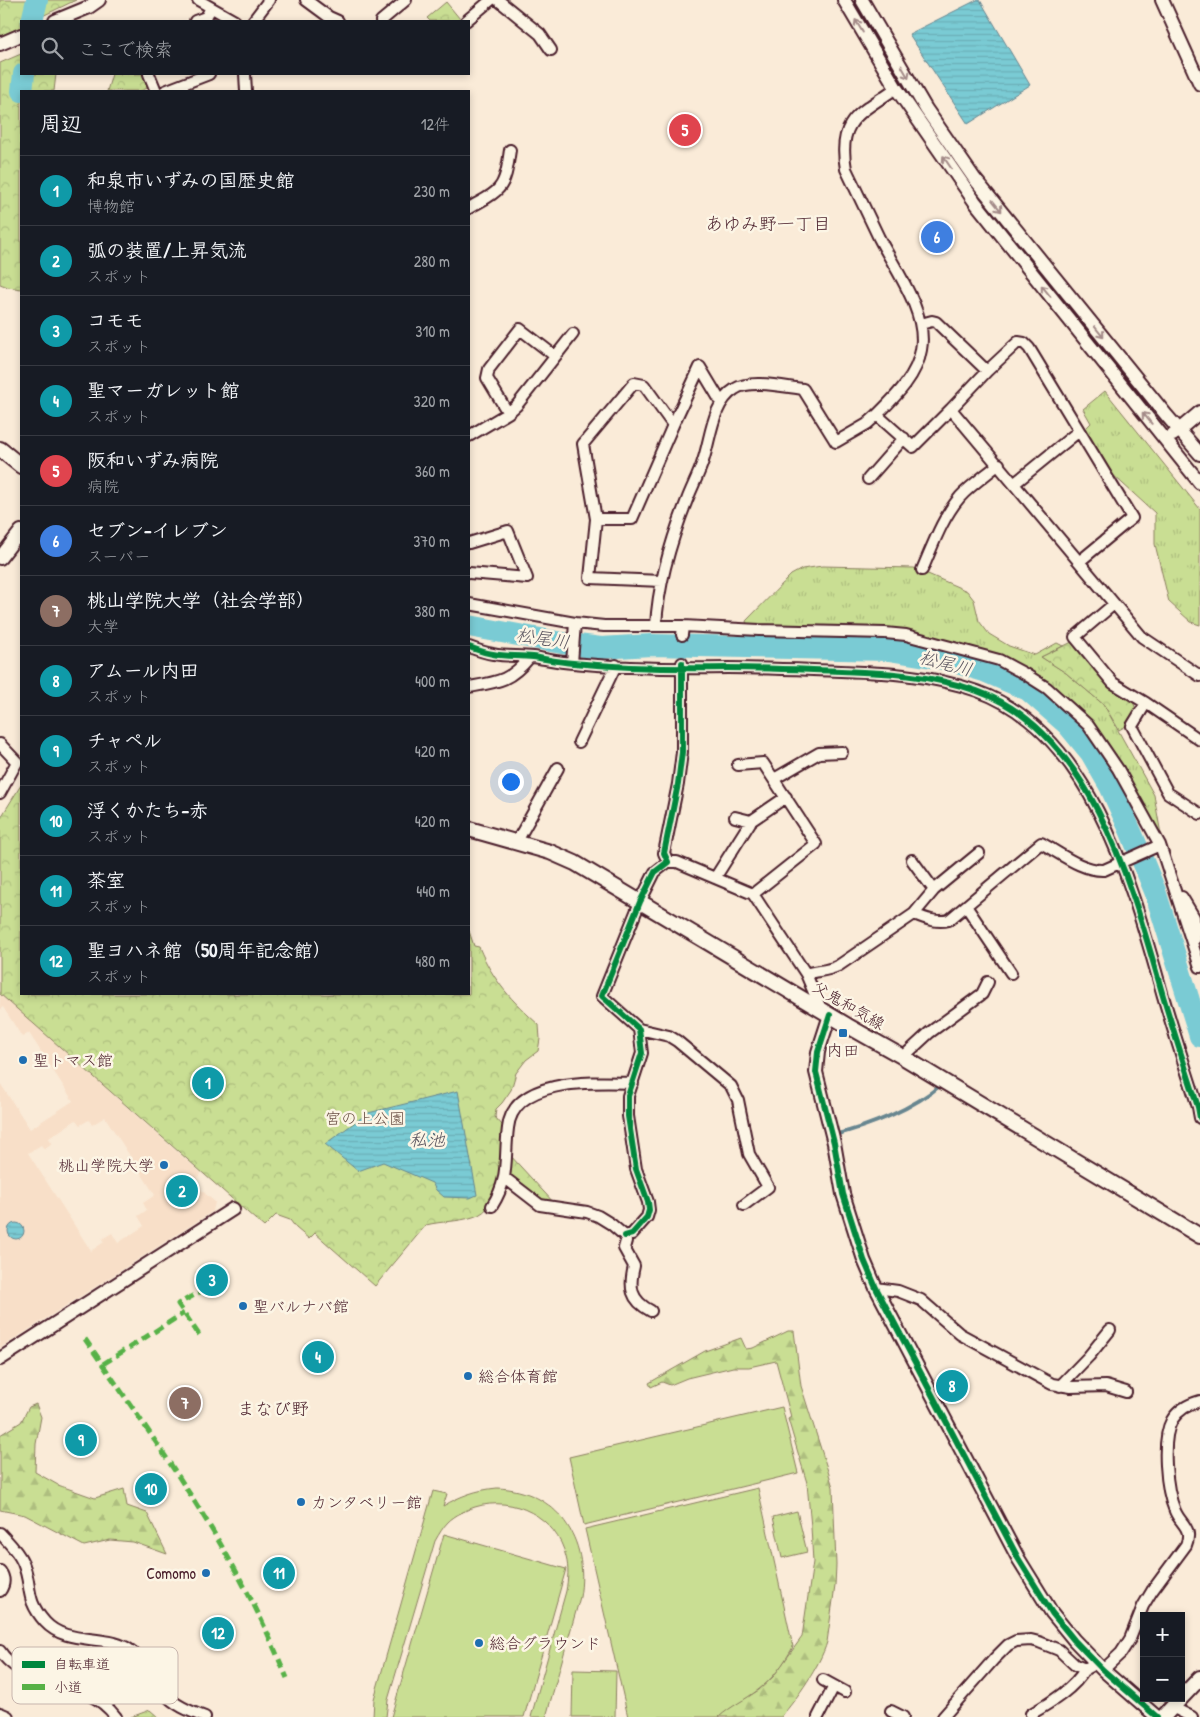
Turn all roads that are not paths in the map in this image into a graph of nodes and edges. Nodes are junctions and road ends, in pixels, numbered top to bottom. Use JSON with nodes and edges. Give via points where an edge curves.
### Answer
{"nodes":[{"id":1,"x":99,"y":0,"type":"edge"},
{"id":2,"x":198,"y":0,"type":"edge"},
{"id":3,"x":269,"y":0,"type":"edge"},
{"id":4,"x":306,"y":0,"type":"edge"},
{"id":5,"x":406,"y":0,"type":"edge"},
{"id":6,"x":491,"y":0,"type":"edge"},
{"id":7,"x":498,"y":0,"type":"edge"},
{"id":8,"x":844,"y":0,"type":"edge"},
{"id":9,"x":862,"y":0,"type":"edge"},
{"id":10,"x":1162,"y":0,"type":"edge"},
{"id":11,"x":211,"y":8,"type":"junction"},
{"id":12,"x":57,"y":20,"type":"edge"},
{"id":13,"x":198,"y":20,"type":"edge"},
{"id":14,"x":233,"y":20,"type":"edge"},
{"id":15,"x":254,"y":20,"type":"edge"},
{"id":16,"x":336,"y":20,"type":"edge"},
{"id":17,"x":382,"y":20,"type":"edge"},
{"id":18,"x":467,"y":20,"type":"edge"},
{"id":19,"x":20,"y":35,"type":"edge"},
{"id":20,"x":0,"y":44,"type":"edge"},
{"id":21,"x":551,"y":50,"type":"dead end"},
{"id":22,"x":149,"y":75,"type":"edge"},
{"id":23,"x":206,"y":75,"type":"edge"},
{"id":24,"x":245,"y":75,"type":"edge"},
{"id":25,"x":1200,"y":84,"type":"edge"},
{"id":26,"x":896,"y":88,"type":"junction"},
{"id":27,"x":156,"y":90,"type":"edge"},
{"id":28,"x":169,"y":90,"type":"edge"},
{"id":29,"x":246,"y":90,"type":"edge"},
{"id":30,"x":510,"y":150,"type":"dead end"},
{"id":31,"x":470,"y":207,"type":"edge"},
{"id":32,"x":921,"y":324,"type":"junction"},
{"id":33,"x":573,"y":334,"type":"dead end"},
{"id":34,"x":555,"y":356,"type":"junction"},
{"id":35,"x":987,"y":372,"type":"junction"},
{"id":36,"x":721,"y":402,"type":"junction"},
{"id":37,"x":951,"y":409,"type":"junction"},
{"id":38,"x":1200,"y":412,"type":"edge"},
{"id":39,"x":508,"y":413,"type":"junction"},
{"id":40,"x":877,"y":415,"type":"junction"},
{"id":41,"x":673,"y":425,"type":"junction"},
{"id":42,"x":1179,"y":430,"type":"junction"},
{"id":43,"x":1079,"y":431,"type":"junction"},
{"id":44,"x":470,"y":435,"type":"edge"},
{"id":45,"x":904,"y":438,"type":"junction"},
{"id":46,"x":1166,"y":442,"type":"junction"},
{"id":47,"x":0,"y":449,"type":"edge"},
{"id":48,"x":1200,"y":454,"type":"edge"},
{"id":49,"x":999,"y":464,"type":"junction"},
{"id":50,"x":20,"y":465,"type":"edge"},
{"id":51,"x":868,"y":479,"type":"dead end"},
{"id":52,"x":1200,"y":483,"type":"edge"},
{"id":53,"x":1015,"y":484,"type":"junction"},
{"id":54,"x":596,"y":519,"type":"junction"},
{"id":55,"x":20,"y":532,"type":"edge"},
{"id":56,"x":470,"y":543,"type":"edge"},
{"id":57,"x":0,"y":558,"type":"edge"},
{"id":58,"x":1080,"y":561,"type":"junction"},
{"id":59,"x":922,"y":570,"type":"dead end"},
{"id":60,"x":470,"y":573,"type":"edge"},
{"id":61,"x":662,"y":581,"type":"junction"},
{"id":62,"x":470,"y":604,"type":"edge"},
{"id":63,"x":1114,"y":604,"type":"junction"},
{"id":64,"x":575,"y":625,"type":"junction"},
{"id":65,"x":656,"y":626,"type":"junction"},
{"id":66,"x":470,"y":647,"type":"edge"},
{"id":67,"x":530,"y":657,"type":"junction"},
{"id":68,"x":572,"y":662,"type":"junction"},
{"id":69,"x":616,"y":665,"type":"junction"},
{"id":70,"x":682,"y":666,"type":"junction"},
{"id":71,"x":1200,"y":676,"type":"edge"},
{"id":72,"x":470,"y":687,"type":"edge"},
{"id":73,"x":1146,"y":703,"type":"junction"},
{"id":74,"x":1200,"y":740,"type":"edge"},
{"id":75,"x":579,"y":742,"type":"dead end"},
{"id":76,"x":0,"y":744,"type":"edge"},
{"id":77,"x":842,"y":752,"type":"dead end"},
{"id":78,"x":738,"y":765,"type":"dead end"},
{"id":79,"x":558,"y":768,"type":"dead end"},
{"id":80,"x":774,"y":779,"type":"junction"},
{"id":81,"x":0,"y":793,"type":"edge"},
{"id":82,"x":786,"y":797,"type":"junction"},
{"id":83,"x":1200,"y":814,"type":"edge"},
{"id":84,"x":735,"y":818,"type":"dead end"},
{"id":85,"x":751,"y":821,"type":"junction"},
{"id":86,"x":470,"y":829,"type":"edge"},
{"id":87,"x":516,"y":843,"type":"junction"},
{"id":88,"x":1156,"y":847,"type":"junction"},
{"id":89,"x":979,"y":853,"type":"dead end"},
{"id":90,"x":912,"y":860,"type":"dead end"},
{"id":91,"x":1123,"y":861,"type":"junction"},
{"id":92,"x":668,"y":862,"type":"junction"},
{"id":93,"x":715,"y":878,"type":"junction"},
{"id":94,"x":1173,"y":884,"type":"junction"},
{"id":95,"x":934,"y":890,"type":"junction"},
{"id":96,"x":753,"y":894,"type":"junction"},
{"id":97,"x":640,"y":902,"type":"junction"},
{"id":98,"x":966,"y":906,"type":"junction"},
{"id":99,"x":914,"y":914,"type":"junction"},
{"id":100,"x":1197,"y":916,"type":"edge"},
{"id":101,"x":1195,"y":952,"type":"junction"},
{"id":102,"x":1200,"y":967,"type":"edge"},
{"id":103,"x":1012,"y":972,"type":"dead end"},
{"id":104,"x":806,"y":974,"type":"junction"},
{"id":105,"x":988,"y":982,"type":"dead end"},
{"id":106,"x":825,"y":1012,"type":"junction"},
{"id":107,"x":639,"y":1029,"type":"junction"},
{"id":108,"x":903,"y":1057,"type":"junction"},
{"id":109,"x":633,"y":1082,"type":"junction"},
{"id":110,"x":1200,"y":1118,"type":"edge"},
{"id":111,"x":505,"y":1178,"type":"junction"},
{"id":112,"x":744,"y":1205,"type":"dead end"},
{"id":113,"x":492,"y":1206,"type":"dead end"},
{"id":114,"x":233,"y":1209,"type":"dead end"},
{"id":115,"x":625,"y":1236,"type":"junction"},
{"id":116,"x":1200,"y":1236,"type":"edge"},
{"id":117,"x":876,"y":1288,"type":"junction"},
{"id":118,"x":651,"y":1312,"type":"dead end"},
{"id":119,"x":1110,"y":1330,"type":"dead end"},
{"id":120,"x":0,"y":1359,"type":"edge"},
{"id":121,"x":1060,"y":1386,"type":"junction"},
{"id":122,"x":1126,"y":1392,"type":"dead end"},
{"id":123,"x":1200,"y":1400,"type":"edge"},
{"id":124,"x":0,"y":1533,"type":"edge"},
{"id":125,"x":0,"y":1572,"type":"edge"},
{"id":126,"x":0,"y":1591,"type":"edge"},
{"id":127,"x":123,"y":1647,"type":"edge"},
{"id":128,"x":0,"y":1651,"type":"edge"},
{"id":129,"x":12,"y":1663,"type":"edge"},
{"id":130,"x":1095,"y":1667,"type":"junction"},
{"id":131,"x":1200,"y":1678,"type":"edge"},
{"id":132,"x":823,"y":1680,"type":"dead end"},
{"id":133,"x":834,"y":1686,"type":"junction"},
{"id":134,"x":845,"y":1692,"type":"dead end"},
{"id":135,"x":104,"y":1704,"type":"edge"},
{"id":136,"x":176,"y":1704,"type":"edge"},
{"id":137,"x":1174,"y":1705,"type":"edge"},
{"id":138,"x":891,"y":1711,"type":"dead end"},
{"id":139,"x":0,"y":1714,"type":"edge"},
{"id":140,"x":7,"y":1717,"type":"edge"},
{"id":141,"x":115,"y":1717,"type":"edge"},
{"id":142,"x":205,"y":1717,"type":"edge"},
{"id":143,"x":818,"y":1717,"type":"edge"},
{"id":144,"x":903,"y":1717,"type":"edge"},
{"id":145,"x":943,"y":1717,"type":"edge"},
{"id":146,"x":1032,"y":1717,"type":"edge"},
{"id":147,"x":1157,"y":1717,"type":"edge"},
{"id":148,"x":1192,"y":1717,"type":"edge"}],
"edges":[{"from":1,"to":12,"type":"street"},
{"from":2,"to":11,"type":"street"},
{"from":3,"to":15,"type":"street"},
{"from":4,"to":16,"type":"street"},
{"from":5,"to":17,"type":"street"},
{"from":6,"to":18,"type":"street"},
{"from":7,"to":21,"type":"street","via":[[540,34]]},
{"from":26,"to":8,"type":"street","one_way":true},
{"from":9,"to":42,"type":"street","one_way":true,"via":[[926,109],[974,178]]},
{"from":10,"to":25,"type":"street"},
{"from":11,"to":13,"type":"street","via":[[206,17]]},
{"from":11,"to":14,"type":"street"},
{"from":19,"to":20,"type":"street"},
{"from":22,"to":27,"type":"street"},
{"from":23,"to":28,"type":"street"},
{"from":24,"to":29,"type":"street"},
{"from":26,"to":32,"type":"street","via":[[850,124],[843,152],[846,170]]},
{"from":46,"to":26,"type":"street","one_way":true,"via":[[975,202]]},
{"from":30,"to":31,"type":"street","via":[[499,188]]},
{"from":32,"to":35,"type":"street","via":[[936,322]]},
{"from":32,"to":40,"type":"street","via":[[922,349],[915,366],[902,389]]},
{"from":33,"to":34,"type":"street"},
{"from":34,"to":39,"type":"street"},
{"from":34,"to":39,"type":"street","via":[[520,329],[489,369],[487,378]]},
{"from":35,"to":37,"type":"street"},
{"from":35,"to":43,"type":"street","via":[[1018,342],[1024,343]]},
{"from":36,"to":40,"type":"street","via":[[744,385],[803,389],[836,442]]},
{"from":36,"to":41,"type":"street","via":[[700,367]]},
{"from":36,"to":61,"type":"street"},
{"from":37,"to":45,"type":"street","via":[[913,447]]},
{"from":37,"to":49,"type":"street"},
{"from":38,"to":42,"type":"street"},
{"from":39,"to":44,"type":"street"},
{"from":40,"to":45,"type":"street"},
{"from":41,"to":54,"type":"street","via":[[632,520]]},
{"from":41,"to":54,"type":"street","via":[[644,385],[634,383],[583,444]]},
{"from":42,"to":46,"type":"street"},
{"from":42,"to":48,"type":"street"},
{"from":43,"to":53,"type":"street"},
{"from":43,"to":58,"type":"street","via":[[1132,518]]},
{"from":45,"to":51,"type":"street"},
{"from":46,"to":52,"type":"street"},
{"from":47,"to":50,"type":"main road"},
{"from":49,"to":53,"type":"street"},
{"from":49,"to":59,"type":"street","via":[[961,497],[949,513]]},
{"from":53,"to":58,"type":"street"},
{"from":54,"to":61,"type":"street","via":[[590,578]]},
{"from":55,"to":57,"type":"street"},
{"from":56,"to":60,"type":"street","via":[[508,531],[527,578]]},
{"from":58,"to":63,"type":"street"},
{"from":61,"to":65,"type":"street"},
{"from":62,"to":64,"type":"street"},
{"from":63,"to":71,"type":"street","via":[[1142,637]]},
{"from":63,"to":73,"type":"street","via":[[1075,637],[1114,682]]},
{"from":64,"to":65,"type":"street"},
{"from":64,"to":68,"type":"street"},
{"from":65,"to":88,"type":"street","via":[[682,630],[906,635],[999,660],[1047,688],[1088,725],[1118,769]]},
{"from":66,"to":67,"type":"street","via":[[494,655]]},
{"from":67,"to":68,"type":"street"},
{"from":67,"to":72,"type":"street","via":[[518,672],[508,678]]},
{"from":68,"to":69,"type":"street"},
{"from":69,"to":70,"type":"street"},
{"from":69,"to":75,"type":"street"},
{"from":70,"to":91,"type":"street","via":[[911,675],[950,683],[999,700],[1054,744],[1094,802]]},
{"from":70,"to":92,"type":"street","via":[[682,752],[664,853]]},
{"from":73,"to":74,"type":"street"},
{"from":73,"to":83,"type":"street","via":[[1132,726],[1168,793]]},
{"from":76,"to":81,"type":"street","via":[[17,762]]},
{"from":77,"to":80,"type":"street","via":[[819,753]]},
{"from":78,"to":80,"type":"street","via":[[763,763]]},
{"from":79,"to":87,"type":"street"},
{"from":80,"to":82,"type":"street"},
{"from":82,"to":85,"type":"street"},
{"from":82,"to":96,"type":"street","via":[[816,844]]},
{"from":84,"to":85,"type":"street"},
{"from":85,"to":93,"type":"street"},
{"from":86,"to":87,"type":"main road","name":"父鬼和気線"},
{"from":87,"to":97,"type":"main road","name":"父鬼和気線","via":[[575,863]]},
{"from":88,"to":91,"type":"street"},
{"from":88,"to":94,"type":"street"},
{"from":89,"to":95,"type":"street"},
{"from":90,"to":95,"type":"street"},
{"from":91,"to":98,"type":"street","via":[[1094,871],[1041,843]]},
{"from":91,"to":110,"type":"street"},
{"from":92,"to":93,"type":"street","via":[[678,862]]},
{"from":92,"to":97,"type":"street","via":[[655,872]]},
{"from":93,"to":96,"type":"street"},
{"from":94,"to":100,"type":"street"},
{"from":94,"to":101,"type":"street"},
{"from":95,"to":99,"type":"street"},
{"from":96,"to":104,"type":"street"},
{"from":97,"to":106,"type":"main road","name":"父鬼和気線"},
{"from":97,"to":107,"type":"street","via":[[602,996]]},
{"from":98,"to":99,"type":"street","via":[[942,922]]},
{"from":98,"to":103,"type":"street"},
{"from":99,"to":104,"type":"street","via":[[838,966]]},
{"from":100,"to":101,"type":"street"},
{"from":101,"to":102,"type":"street"},
{"from":104,"to":106,"type":"street"},
{"from":105,"to":108,"type":"street","via":[[982,994],[929,1033]]},
{"from":106,"to":108,"type":"main road","name":"父鬼和気線"},
{"from":106,"to":117,"type":"street","via":[[816,1072],[843,1194]]},
{"from":107,"to":109,"type":"street","via":[[642,1053]]},
{"from":107,"to":112,"type":"street","via":[[677,1041],[722,1077],[735,1092],[749,1154],[768,1187]]},
{"from":108,"to":116,"type":"main road","name":"父鬼和気線"},
{"from":109,"to":111,"type":"street","via":[[564,1085],[539,1091],[520,1101],[508,1121]]},
{"from":109,"to":115,"type":"street","via":[[628,1096],[628,1122],[636,1169],[648,1210],[647,1217],[632,1234]]},
{"from":111,"to":113,"type":"street"},
{"from":111,"to":115,"type":"street","via":[[540,1205],[598,1216]]},
{"from":114,"to":120,"type":"street"},
{"from":115,"to":118,"type":"street","via":[[624,1248],[634,1266],[630,1284],[632,1292]]},
{"from":117,"to":121,"type":"street","via":[[898,1291],[921,1300],[960,1334]]},
{"from":117,"to":130,"type":"street","via":[[1033,1583],[1052,1613]]},
{"from":119,"to":121,"type":"street"},
{"from":121,"to":122,"type":"street","via":[[1106,1386]]},
{"from":123,"to":130,"type":"street","via":[[1176,1416],[1167,1440],[1171,1498],[1189,1531],[1189,1538],[1143,1606],[1122,1653]]},
{"from":124,"to":127,"type":"street","via":[[20,1556],[30,1600],[51,1628],[66,1635],[102,1640]]},
{"from":125,"to":126,"type":"street","via":[[4,1586]]},
{"from":128,"to":129,"type":"street"},
{"from":130,"to":145,"type":"street","via":[[1074,1665],[1059,1650],[1039,1642],[1016,1642],[998,1655]]},
{"from":130,"to":146,"type":"street","via":[[1031,1714]]},
{"from":130,"to":147,"type":"street"},
{"from":131,"to":137,"type":"main road"},
{"from":132,"to":133,"type":"street"},
{"from":133,"to":134,"type":"street"},
{"from":133,"to":143,"type":"street"},
{"from":135,"to":141,"type":"street"},
{"from":136,"to":142,"type":"street"},
{"from":137,"to":148,"type":"street"},
{"from":138,"to":144,"type":"street"},
{"from":139,"to":140,"type":"street"}]}
